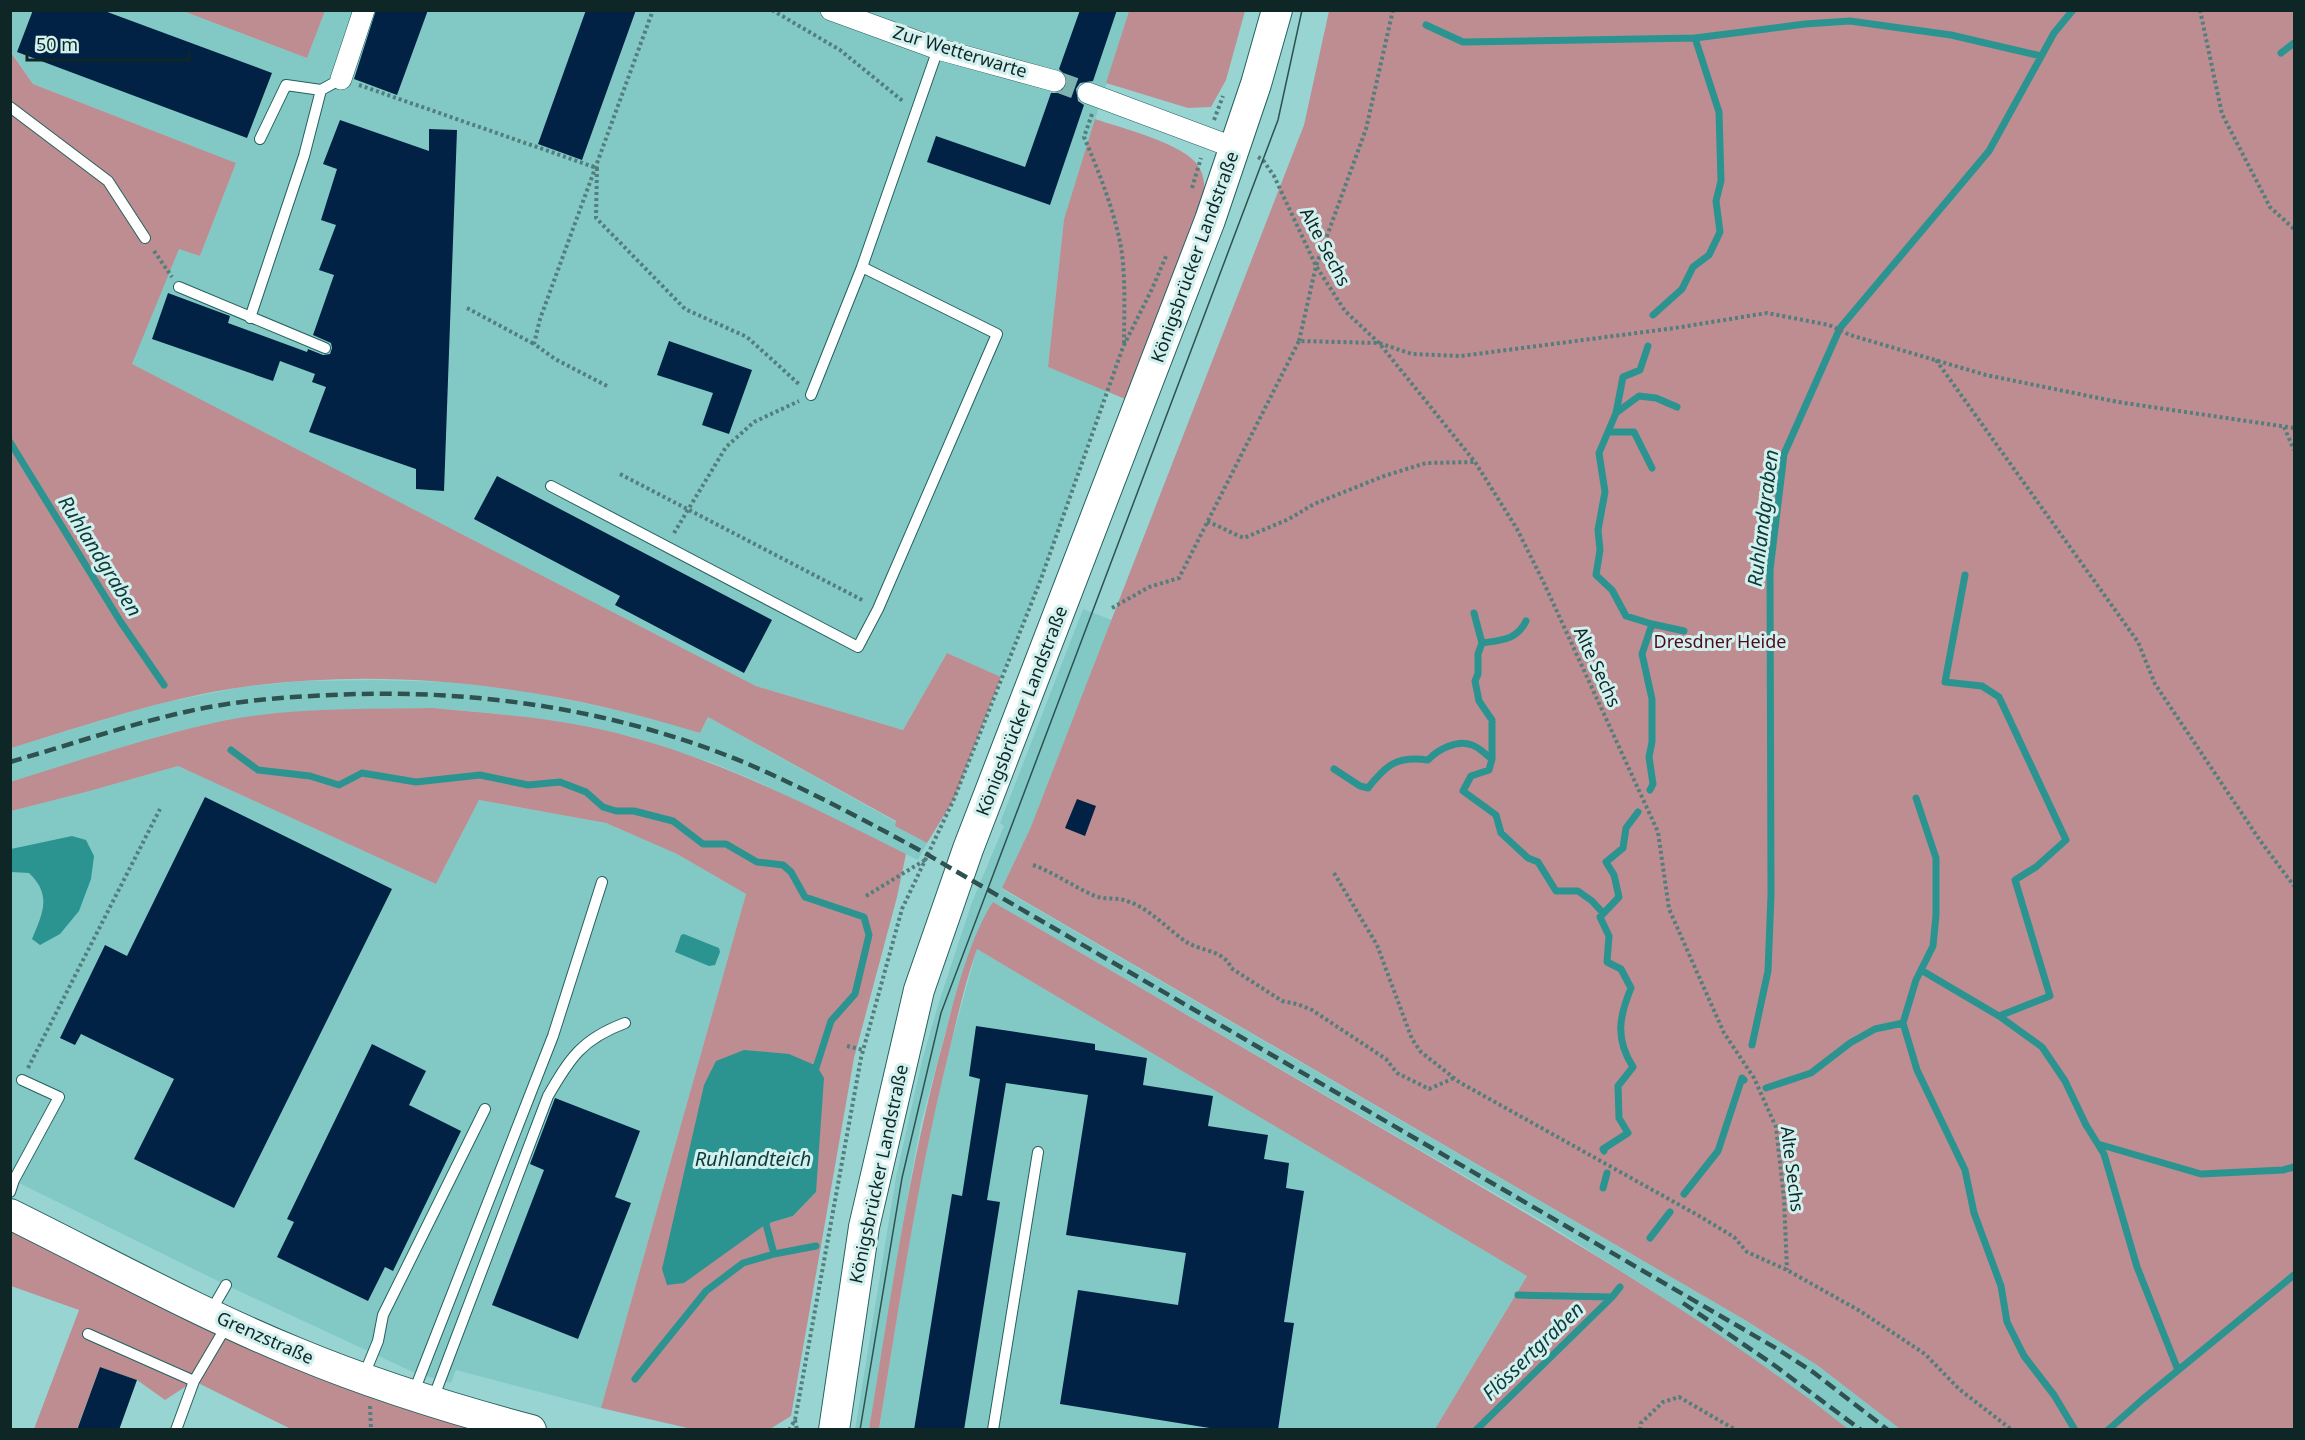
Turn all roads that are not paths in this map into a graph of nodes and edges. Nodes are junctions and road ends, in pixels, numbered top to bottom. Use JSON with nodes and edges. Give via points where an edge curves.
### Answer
{"nodes":[{"id":1,"x":364,"y":10,"type":"edge"},
{"id":2,"x":831,"y":10,"type":"edge"},
{"id":3,"x":1277,"y":10,"type":"edge"},
{"id":4,"x":938,"y":49,"type":"junction"},
{"id":5,"x":341,"y":79,"type":"joint"},
{"id":6,"x":1055,"y":81,"type":"tunnel mouth"},
{"id":7,"x":321,"y":90,"type":"junction"},
{"id":8,"x":1089,"y":93,"type":"tunnel mouth"},
{"id":9,"x":10,"y":107,"type":"edge"},
{"id":10,"x":260,"y":139,"type":"dead end"},
{"id":11,"x":1235,"y":148,"type":"junction"},
{"id":12,"x":145,"y":238,"type":"road end"},
{"id":13,"x":862,"y":267,"type":"junction"},
{"id":14,"x":179,"y":287,"type":"road end"},
{"id":15,"x":250,"y":318,"type":"junction"},
{"id":16,"x":325,"y":348,"type":"dead end"},
{"id":17,"x":811,"y":395,"type":"road end"},
{"id":18,"x":551,"y":486,"type":"dead end"},
{"id":19,"x":602,"y":882,"type":"dead end"},
{"id":20,"x":625,"y":1023,"type":"dead end"},
{"id":21,"x":22,"y":1080,"type":"road end"},
{"id":22,"x":485,"y":1109,"type":"dead end"},
{"id":23,"x":1038,"y":1152,"type":"dead end"},
{"id":24,"x":10,"y":1192,"type":"edge"},
{"id":25,"x":10,"y":1214,"type":"edge"},
{"id":26,"x":226,"y":1285,"type":"dead end"},
{"id":27,"x":219,"y":1318,"type":"junction"},
{"id":28,"x":88,"y":1334,"type":"dead end"},
{"id":29,"x":363,"y":1379,"type":"junction"},
{"id":30,"x":194,"y":1381,"type":"junction"},
{"id":31,"x":422,"y":1399,"type":"junction"},
{"id":32,"x":176,"y":1430,"type":"edge"},
{"id":33,"x":531,"y":1430,"type":"edge"},
{"id":34,"x":834,"y":1430,"type":"edge"},
{"id":35,"x":993,"y":1430,"type":"edge"}],
"edges":[{"from":1,"to":5,"type":"street"},
{"from":2,"to":4,"type":"street","name":"Zur Wetterwarte"},
{"from":3,"to":11,"type":"main road","name":"Königsbrücker Landstraße"},
{"from":4,"to":6,"type":"street","name":"Zur Wetterwarte"},
{"from":4,"to":13,"type":"lane"},
{"from":5,"to":7,"type":"lane"},
{"from":7,"to":10,"type":"lane","via":[[286,85]]},
{"from":7,"to":15,"type":"lane","via":[[304,156]]},
{"from":8,"to":11,"type":"street"},
{"from":9,"to":12,"type":"lane","via":[[108,181]]},
{"from":11,"to":34,"type":"main road","name":"Königsbrücker Landstraße","via":[[1161,351],[968,849],[919,990],[864,1227]]},
{"from":13,"to":17,"type":"lane"},
{"from":13,"to":18,"type":"lane","via":[[997,334],[858,647]]},
{"from":14,"to":15,"type":"lane"},
{"from":15,"to":16,"type":"lane"},
{"from":19,"to":31,"type":"lane","via":[[553,1036]]},
{"from":20,"to":31,"type":"lane","via":[[600,1032],[569,1060],[548,1096]]},
{"from":21,"to":24,"type":"lane","via":[[59,1097]]},
{"from":22,"to":29,"type":"lane","via":[[383,1315]]},
{"from":23,"to":35,"type":"lane"},
{"from":25,"to":27,"type":"main road","name":"Grenzstraße"},
{"from":26,"to":27,"type":"lane"},
{"from":27,"to":29,"type":"main road","name":"Grenzstraße"},
{"from":27,"to":30,"type":"lane"},
{"from":28,"to":30,"type":"lane"},
{"from":29,"to":31,"type":"main road","name":"Grenzstraße"},
{"from":30,"to":32,"type":"lane"},
{"from":31,"to":33,"type":"main road","name":"Grenzstraße"}]}
